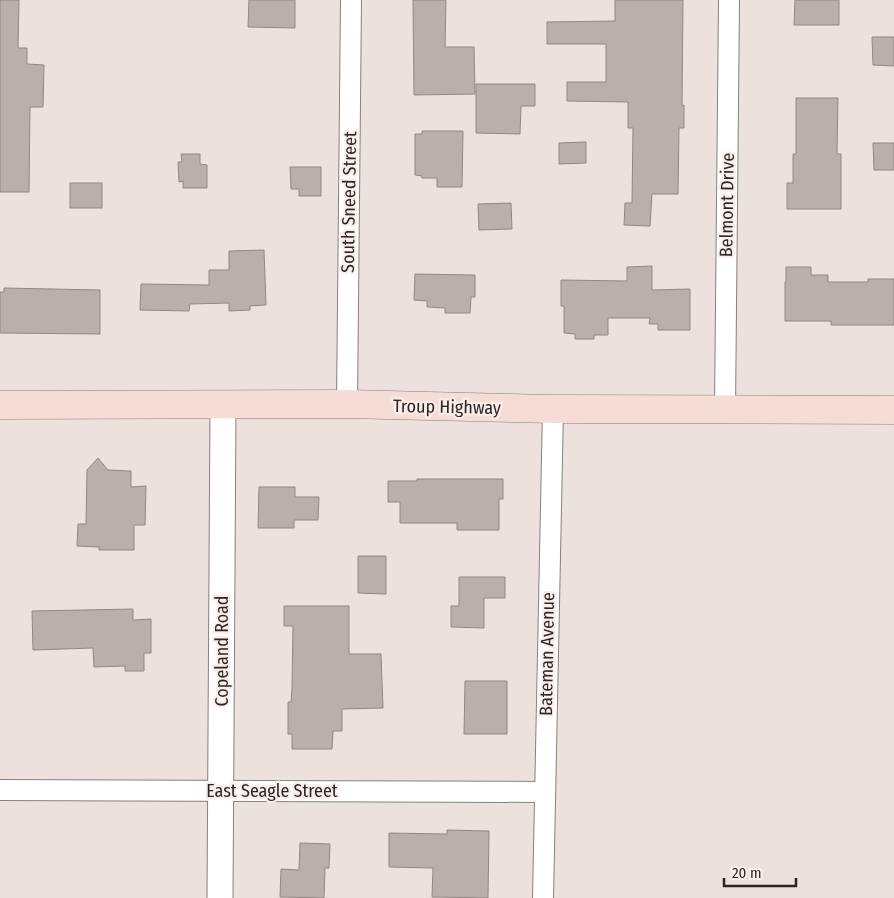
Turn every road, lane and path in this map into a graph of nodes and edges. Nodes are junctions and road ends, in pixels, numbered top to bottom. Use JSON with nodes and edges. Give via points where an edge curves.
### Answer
{"nodes":[{"id":1,"x":351,"y":0,"type":"edge"},
{"id":2,"x":729,"y":0,"type":"edge"},
{"id":3,"x":222,"y":404,"type":"junction"},
{"id":4,"x":347,"y":404,"type":"junction"},
{"id":5,"x":0,"y":405,"type":"edge"},
{"id":6,"x":553,"y":409,"type":"junction"},
{"id":7,"x":725,"y":409,"type":"junction"},
{"id":8,"x":894,"y":410,"type":"edge"},
{"id":9,"x":0,"y":790,"type":"edge"},
{"id":10,"x":221,"y":790,"type":"junction"},
{"id":11,"x":544,"y":792,"type":"junction"},
{"id":12,"x":220,"y":898,"type":"edge"},
{"id":13,"x":542,"y":898,"type":"edge"}],
"edges":[{"from":1,"to":4,"type":"street","name":"South Sneed Street"},
{"from":2,"to":7,"type":"street","name":"Belmont Drive"},
{"from":3,"to":4,"type":"main road","name":"Troup Highway"},
{"from":3,"to":5,"type":"main road","name":"Troup Highway"},
{"from":3,"to":10,"type":"street","name":"Copeland Road"},
{"from":4,"to":6,"type":"main road","name":"Troup Highway"},
{"from":6,"to":7,"type":"main road","name":"Troup Highway"},
{"from":6,"to":11,"type":"street","name":"Bateman Avenue"},
{"from":7,"to":8,"type":"main road","name":"Troup Highway"},
{"from":9,"to":10,"type":"street","name":"East Seagle Street"},
{"from":10,"to":11,"type":"street","name":"East Seagle Street"},
{"from":10,"to":12,"type":"street","name":"Copeland Road"},
{"from":11,"to":13,"type":"street","name":"Bateman Avenue"}]}
